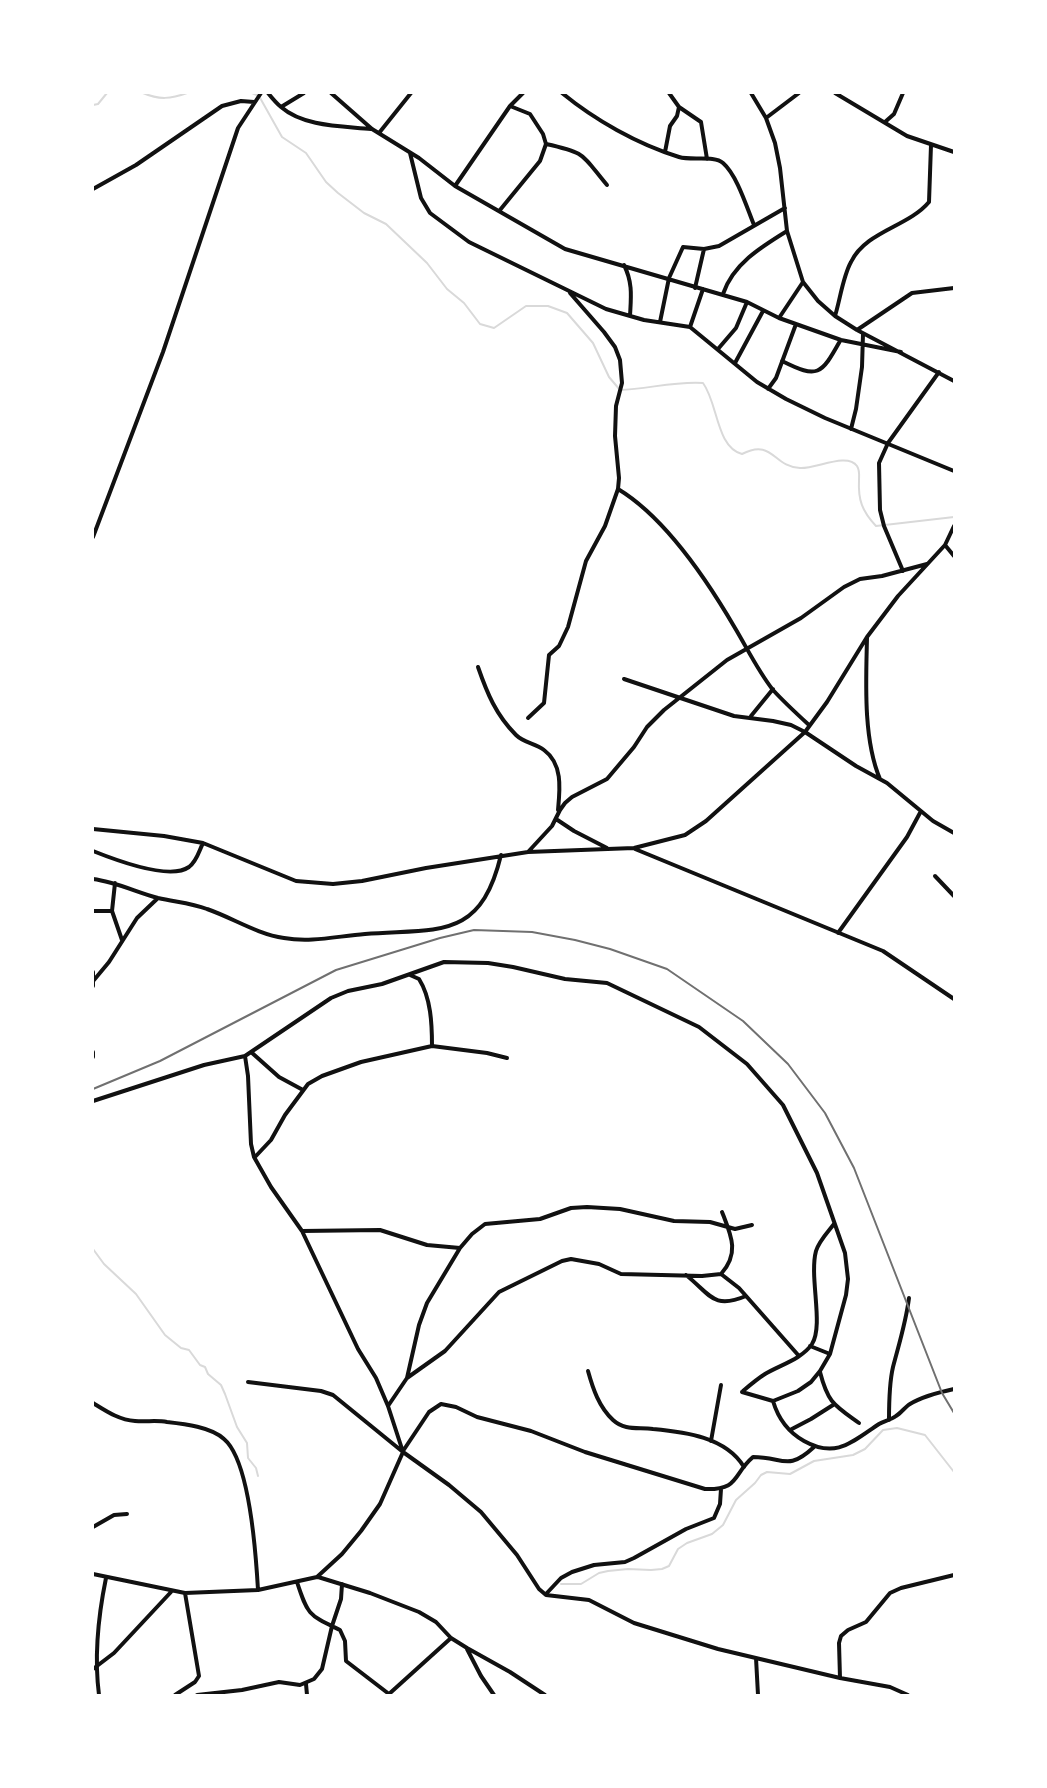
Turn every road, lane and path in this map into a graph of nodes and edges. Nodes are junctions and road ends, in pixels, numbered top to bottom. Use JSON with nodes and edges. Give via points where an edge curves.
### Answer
{"nodes":[{"id":1,"x":261,"y":93,"type":"edge"},
{"id":2,"x":268,"y":93,"type":"edge"},
{"id":3,"x":304,"y":93,"type":"edge"},
{"id":4,"x":332,"y":93,"type":"edge"},
{"id":5,"x":411,"y":93,"type":"edge"},
{"id":6,"x":523,"y":93,"type":"edge"},
{"id":7,"x":562,"y":93,"type":"edge"},
{"id":8,"x":669,"y":93,"type":"edge"},
{"id":9,"x":752,"y":93,"type":"edge"},
{"id":10,"x":799,"y":93,"type":"edge"},
{"id":11,"x":835,"y":93,"type":"edge"},
{"id":12,"x":903,"y":93,"type":"edge"},
{"id":13,"x":254,"y":102,"type":"junction"},
{"id":14,"x":510,"y":106,"type":"junction"},
{"id":15,"x":281,"y":107,"type":"junction"},
{"id":16,"x":679,"y":107,"type":"junction"},
{"id":17,"x":766,"y":118,"type":"junction"},
{"id":18,"x":885,"y":122,"type":"junction"},
{"id":19,"x":372,"y":129,"type":"junction"},
{"id":20,"x":379,"y":133,"type":"junction"},
{"id":21,"x":546,"y":144,"type":"junction"},
{"id":22,"x":931,"y":146,"type":"junction"},
{"id":23,"x":665,"y":152,"type":"junction"},
{"id":24,"x":954,"y":152,"type":"edge"},
{"id":25,"x":410,"y":153,"type":"junction"},
{"id":26,"x":707,"y":159,"type":"junction"},
{"id":27,"x":607,"y":185,"type":"dead end"},
{"id":28,"x":455,"y":186,"type":"junction"},
{"id":29,"x":93,"y":189,"type":"edge"},
{"id":30,"x":785,"y":208,"type":"junction"},
{"id":31,"x":500,"y":211,"type":"junction"},
{"id":32,"x":754,"y":225,"type":"junction"},
{"id":33,"x":787,"y":231,"type":"junction"},
{"id":34,"x":704,"y":249,"type":"junction"},
{"id":35,"x":624,"y":265,"type":"junction"},
{"id":36,"x":669,"y":278,"type":"junction"},
{"id":37,"x":803,"y":282,"type":"junction"},
{"id":38,"x":695,"y":288,"type":"junction"},
{"id":39,"x":954,"y":288,"type":"edge"},
{"id":40,"x":703,"y":289,"type":"junction"},
{"id":41,"x":568,"y":290,"type":"junction"},
{"id":42,"x":723,"y":295,"type":"junction"},
{"id":43,"x":747,"y":302,"type":"junction"},
{"id":44,"x":763,"y":311,"type":"junction"},
{"id":45,"x":630,"y":316,"type":"junction"},
{"id":46,"x":835,"y":316,"type":"junction"},
{"id":47,"x":779,"y":318,"type":"junction"},
{"id":48,"x":660,"y":322,"type":"junction"},
{"id":49,"x":796,"y":324,"type":"junction"},
{"id":50,"x":690,"y":327,"type":"junction"},
{"id":51,"x":857,"y":330,"type":"junction"},
{"id":52,"x":863,"y":334,"type":"junction"},
{"id":53,"x":841,"y":340,"type":"junction"},
{"id":54,"x":862,"y":345,"type":"junction"},
{"id":55,"x":718,"y":349,"type":"junction"},
{"id":56,"x":901,"y":352,"type":"junction"},
{"id":57,"x":782,"y":361,"type":"junction"},
{"id":58,"x":735,"y":363,"type":"junction"},
{"id":59,"x":939,"y":372,"type":"junction"},
{"id":60,"x":954,"y":381,"type":"edge"},
{"id":61,"x":768,"y":389,"type":"junction"},
{"id":62,"x":851,"y":429,"type":"junction"},
{"id":63,"x":888,"y":443,"type":"junction"},
{"id":64,"x":954,"y":471,"type":"edge"},
{"id":65,"x":618,"y":489,"type":"junction"},
{"id":66,"x":954,"y":526,"type":"edge"},
{"id":67,"x":93,"y":537,"type":"edge"},
{"id":68,"x":945,"y":545,"type":"junction"},
{"id":69,"x":954,"y":556,"type":"edge"},
{"id":70,"x":928,"y":563,"type":"junction"},
{"id":71,"x":903,"y":571,"type":"junction"},
{"id":72,"x":867,"y":637,"type":"junction"},
{"id":73,"x":747,"y":648,"type":"junction"},
{"id":74,"x":478,"y":667,"type":"dead end"},
{"id":75,"x":624,"y":679,"type":"dead end"},
{"id":76,"x":773,"y":689,"type":"junction"},
{"id":77,"x":679,"y":698,"type":"junction"},
{"id":78,"x":750,"y":716,"type":"junction"},
{"id":79,"x":528,"y":718,"type":"dead end"},
{"id":80,"x":809,"y":725,"type":"junction"},
{"id":81,"x":805,"y":732,"type":"junction"},
{"id":82,"x":881,"y":780,"type":"junction"},
{"id":83,"x":921,"y":811,"type":"junction"},
{"id":84,"x":556,"y":817,"type":"junction"},
{"id":85,"x":93,"y":829,"type":"edge"},
{"id":86,"x":954,"y":833,"type":"edge"},
{"id":87,"x":203,"y":843,"type":"junction"},
{"id":88,"x":609,"y":849,"type":"junction"},
{"id":89,"x":634,"y":849,"type":"junction"},
{"id":90,"x":93,"y":851,"type":"edge"},
{"id":91,"x":528,"y":852,"type":"junction"},
{"id":92,"x":501,"y":855,"type":"junction"},
{"id":93,"x":935,"y":876,"type":"dead end"},
{"id":94,"x":93,"y":879,"type":"edge"},
{"id":95,"x":115,"y":883,"type":"junction"},
{"id":96,"x":954,"y":896,"type":"edge"},
{"id":97,"x":159,"y":898,"type":"junction"},
{"id":98,"x":93,"y":911,"type":"edge"},
{"id":99,"x":112,"y":911,"type":"junction"},
{"id":100,"x":838,"y":933,"type":"junction"},
{"id":101,"x":122,"y":940,"type":"junction"},
{"id":102,"x":93,"y":972,"type":"edge"},
{"id":103,"x":410,"y":975,"type":"junction"},
{"id":104,"x":94,"y":980,"type":"edge"},
{"id":105,"x":93,"y":986,"type":"edge"},
{"id":106,"x":953,"y":996,"type":"edge"},
{"id":107,"x":432,"y":1046,"type":"junction"},
{"id":108,"x":93,"y":1052,"type":"edge"},
{"id":109,"x":251,"y":1052,"type":"junction"},
{"id":110,"x":245,"y":1056,"type":"junction"},
{"id":111,"x":93,"y":1057,"type":"edge"},
{"id":112,"x":507,"y":1058,"type":"dead end"},
{"id":113,"x":303,"y":1090,"type":"junction"},
{"id":114,"x":93,"y":1101,"type":"edge"},
{"id":115,"x":254,"y":1157,"type":"junction"},
{"id":116,"x":722,"y":1212,"type":"dead end"},
{"id":117,"x":834,"y":1224,"type":"junction"},
{"id":118,"x":752,"y":1225,"type":"dead end"},
{"id":119,"x":728,"y":1227,"type":"junction"},
{"id":120,"x":302,"y":1231,"type":"junction"},
{"id":121,"x":460,"y":1248,"type":"junction"},
{"id":122,"x":721,"y":1274,"type":"junction"},
{"id":123,"x":686,"y":1275,"type":"junction"},
{"id":124,"x":746,"y":1296,"type":"junction"},
{"id":125,"x":909,"y":1298,"type":"dead end"},
{"id":126,"x":810,"y":1347,"type":"junction"},
{"id":127,"x":830,"y":1354,"type":"junction"},
{"id":128,"x":799,"y":1356,"type":"junction"},
{"id":129,"x":588,"y":1371,"type":"dead end"},
{"id":130,"x":820,"y":1371,"type":"junction"},
{"id":131,"x":406,"y":1378,"type":"junction"},
{"id":132,"x":248,"y":1382,"type":"dead end"},
{"id":133,"x":721,"y":1385,"type":"dead end"},
{"id":134,"x":953,"y":1390,"type":"edge"},
{"id":135,"x":773,"y":1401,"type":"junction"},
{"id":136,"x":93,"y":1403,"type":"edge"},
{"id":137,"x":834,"y":1405,"type":"junction"},
{"id":138,"x":388,"y":1406,"type":"junction"},
{"id":139,"x":889,"y":1420,"type":"junction"},
{"id":140,"x":859,"y":1423,"type":"dead end"},
{"id":141,"x":790,"y":1430,"type":"junction"},
{"id":142,"x":711,"y":1441,"type":"junction"},
{"id":143,"x":814,"y":1447,"type":"junction"},
{"id":144,"x":403,"y":1452,"type":"junction"},
{"id":145,"x":744,"y":1467,"type":"junction"},
{"id":146,"x":721,"y":1489,"type":"junction"},
{"id":147,"x":127,"y":1514,"type":"dead end"},
{"id":148,"x":93,"y":1527,"type":"edge"},
{"id":149,"x":93,"y":1575,"type":"edge"},
{"id":150,"x":954,"y":1575,"type":"edge"},
{"id":151,"x":317,"y":1577,"type":"junction"},
{"id":152,"x":106,"y":1578,"type":"junction"},
{"id":153,"x":297,"y":1582,"type":"junction"},
{"id":154,"x":342,"y":1584,"type":"junction"},
{"id":155,"x":258,"y":1590,"type":"junction"},
{"id":156,"x":171,"y":1592,"type":"junction"},
{"id":157,"x":185,"y":1593,"type":"junction"},
{"id":158,"x":546,"y":1594,"type":"junction"},
{"id":159,"x":332,"y":1626,"type":"junction"},
{"id":160,"x":451,"y":1638,"type":"junction"},
{"id":161,"x":467,"y":1648,"type":"junction"},
{"id":162,"x":756,"y":1658,"type":"junction"},
{"id":163,"x":94,"y":1668,"type":"edge"},
{"id":164,"x":840,"y":1678,"type":"junction"},
{"id":165,"x":306,"y":1684,"type":"junction"},
{"id":166,"x":99,"y":1695,"type":"edge"},
{"id":167,"x":175,"y":1695,"type":"edge"},
{"id":168,"x":196,"y":1695,"type":"edge"},
{"id":169,"x":307,"y":1695,"type":"edge"},
{"id":170,"x":389,"y":1695,"type":"edge"},
{"id":171,"x":494,"y":1695,"type":"edge"},
{"id":172,"x":545,"y":1695,"type":"edge"},
{"id":173,"x":758,"y":1695,"type":"edge"},
{"id":174,"x":908,"y":1695,"type":"edge"}],
"edges":[{"from":1,"to":13,"type":"street"},
{"from":2,"to":15,"type":"street"},
{"from":3,"to":15,"type":"street"},
{"from":4,"to":19,"type":"street"},
{"from":5,"to":20,"type":"street"},
{"from":6,"to":14,"type":"street"},
{"from":7,"to":23,"type":"street","via":[[605,122]]},
{"from":8,"to":16,"type":"street"},
{"from":9,"to":17,"type":"street"},
{"from":10,"to":17,"type":"street"},
{"from":11,"to":18,"type":"street"},
{"from":12,"to":18,"type":"street","via":[[894,114]]},
{"from":13,"to":29,"type":"street","via":[[222,106],[136,165]]},
{"from":13,"to":67,"type":"street","via":[[236,134],[163,352]]},
{"from":14,"to":21,"type":"street","via":[[530,114]]},
{"from":14,"to":28,"type":"street"},
{"from":15,"to":19,"type":"street","via":[[311,121]]},
{"from":16,"to":23,"type":"street"},
{"from":16,"to":26,"type":"street","via":[[701,122]]},
{"from":17,"to":30,"type":"street","via":[[775,143]]},
{"from":18,"to":22,"type":"street"},
{"from":19,"to":20,"type":"street"},
{"from":20,"to":25,"type":"street"},
{"from":21,"to":27,"type":"street","via":[[582,155]]},
{"from":21,"to":31,"type":"street","via":[[540,160]]},
{"from":22,"to":24,"type":"street"},
{"from":22,"to":46,"type":"street","via":[[929,202],[858,251],[850,262]]},
{"from":23,"to":26,"type":"street","via":[[693,160]]},
{"from":25,"to":28,"type":"street"},
{"from":25,"to":41,"type":"street","via":[[421,198],[430,213],[469,242]]},
{"from":26,"to":32,"type":"street","via":[[727,167]]},
{"from":28,"to":31,"type":"street"},
{"from":30,"to":32,"type":"street"},
{"from":30,"to":33,"type":"street"},
{"from":31,"to":35,"type":"street","via":[[565,249]]},
{"from":32,"to":34,"type":"street","via":[[719,246]]},
{"from":33,"to":37,"type":"street"},
{"from":33,"to":42,"type":"street","via":[[754,252],[728,282]]},
{"from":34,"to":36,"type":"street","via":[[683,247]]},
{"from":34,"to":38,"type":"street"},
{"from":35,"to":36,"type":"street"},
{"from":35,"to":45,"type":"street","via":[[632,290]]},
{"from":36,"to":38,"type":"street"},
{"from":36,"to":48,"type":"street"},
{"from":37,"to":46,"type":"street"},
{"from":37,"to":47,"type":"street"},
{"from":38,"to":40,"type":"street"},
{"from":39,"to":51,"type":"street","via":[[912,293]]},
{"from":40,"to":42,"type":"street"},
{"from":40,"to":50,"type":"street"},
{"from":41,"to":45,"type":"street"},
{"from":41,"to":65,"type":"street","via":[[604,332],[620,360],[622,383],[615,425]]},
{"from":42,"to":43,"type":"street"},
{"from":43,"to":44,"type":"street"},
{"from":43,"to":55,"type":"street","via":[[736,328]]},
{"from":44,"to":47,"type":"street"},
{"from":44,"to":58,"type":"street"},
{"from":45,"to":48,"type":"street"},
{"from":46,"to":51,"type":"street"},
{"from":47,"to":49,"type":"street"},
{"from":48,"to":50,"type":"street"},
{"from":49,"to":53,"type":"street"},
{"from":49,"to":57,"type":"street"},
{"from":50,"to":55,"type":"street"},
{"from":51,"to":52,"type":"street"},
{"from":52,"to":54,"type":"street"},
{"from":52,"to":56,"type":"street"},
{"from":53,"to":54,"type":"street"},
{"from":53,"to":57,"type":"street","via":[[815,373]]},
{"from":54,"to":56,"type":"street"},
{"from":54,"to":62,"type":"street"},
{"from":55,"to":58,"type":"street"},
{"from":56,"to":59,"type":"street"},
{"from":57,"to":61,"type":"street"},
{"from":58,"to":61,"type":"street"},
{"from":59,"to":60,"type":"street"},
{"from":59,"to":63,"type":"street"},
{"from":61,"to":62,"type":"street"},
{"from":62,"to":63,"type":"street"},
{"from":63,"to":64,"type":"street"},
{"from":63,"to":71,"type":"street","via":[[879,463],[880,510]]},
{"from":65,"to":73,"type":"street","via":[[657,521],[681,550]]},
{"from":65,"to":79,"type":"street","via":[[605,526],[586,561],[568,627],[559,646],[549,655],[544,703]]},
{"from":66,"to":68,"type":"street"},
{"from":68,"to":69,"type":"street"},
{"from":68,"to":70,"type":"street"},
{"from":70,"to":71,"type":"street"},
{"from":70,"to":72,"type":"street"},
{"from":71,"to":73,"type":"street","via":[[860,579]]},
{"from":72,"to":80,"type":"street"},
{"from":72,"to":82,"type":"street","via":[[866,689],[872,753]]},
{"from":73,"to":76,"type":"street"},
{"from":73,"to":77,"type":"street"},
{"from":74,"to":84,"type":"street","via":[[499,716],[520,739],[544,750],[557,769],[561,782]]},
{"from":75,"to":77,"type":"street"},
{"from":76,"to":78,"type":"street"},
{"from":76,"to":80,"type":"street"},
{"from":77,"to":78,"type":"street","via":[[734,716]]},
{"from":77,"to":84,"type":"street","via":[[647,727],[607,779],[572,797]]},
{"from":78,"to":81,"type":"street"},
{"from":80,"to":81,"type":"street"},
{"from":81,"to":82,"type":"street"},
{"from":81,"to":89,"type":"street","via":[[706,821],[685,835]]},
{"from":82,"to":83,"type":"street"},
{"from":83,"to":86,"type":"street"},
{"from":83,"to":100,"type":"street"},
{"from":84,"to":88,"type":"street"},
{"from":84,"to":91,"type":"street"},
{"from":85,"to":87,"type":"street"},
{"from":87,"to":90,"type":"street","via":[[191,866],[171,871],[118,861]]},
{"from":87,"to":92,"type":"street","via":[[296,881],[333,884]]},
{"from":88,"to":89,"type":"street"},
{"from":88,"to":91,"type":"street"},
{"from":89,"to":100,"type":"street"},
{"from":91,"to":92,"type":"street"},
{"from":92,"to":97,"type":"street","via":[[495,881],[477,909],[464,920],[437,930],[302,940],[282,938],[207,909]]},
{"from":93,"to":96,"type":"street"},
{"from":94,"to":95,"type":"street"},
{"from":95,"to":97,"type":"street"},
{"from":95,"to":99,"type":"street"},
{"from":97,"to":101,"type":"street","via":[[137,918]]},
{"from":98,"to":99,"type":"street"},
{"from":99,"to":101,"type":"street"},
{"from":100,"to":106,"type":"street","via":[[884,951]]},
{"from":101,"to":104,"type":"street"},
{"from":102,"to":104,"type":"street"},
{"from":103,"to":107,"type":"street","via":[[423,984],[431,1017]]},
{"from":103,"to":109,"type":"street","via":[[331,998]]},
{"from":103,"to":117,"type":"street","via":[[444,962],[468,962],[601,981],[699,1027],[747,1064],[783,1105],[817,1173]]},
{"from":104,"to":105,"type":"street"},
{"from":107,"to":112,"type":"street"},
{"from":107,"to":113,"type":"street","via":[[361,1062],[313,1080]]},
{"from":108,"to":111,"type":"street"},
{"from":109,"to":110,"type":"street"},
{"from":109,"to":113,"type":"street","via":[[279,1077]]},
{"from":110,"to":114,"type":"street","via":[[204,1065]]},
{"from":110,"to":115,"type":"street"},
{"from":113,"to":115,"type":"street","via":[[271,1140]]},
{"from":115,"to":120,"type":"street"},
{"from":116,"to":119,"type":"street"},
{"from":117,"to":126,"type":"street","via":[[816,1251],[816,1333]]},
{"from":117,"to":127,"type":"street","via":[[845,1253],[848,1279]]},
{"from":118,"to":119,"type":"street"},
{"from":119,"to":121,"type":"street","via":[[587,1206],[540,1219],[485,1224]]},
{"from":119,"to":122,"type":"street","via":[[731,1259]]},
{"from":120,"to":121,"type":"street","via":[[380,1230],[428,1245]]},
{"from":120,"to":138,"type":"street"},
{"from":121,"to":131,"type":"street","via":[[427,1303]]},
{"from":122,"to":123,"type":"street"},
{"from":122,"to":124,"type":"street"},
{"from":123,"to":124,"type":"street","via":[[716,1300],[729,1303]]},
{"from":123,"to":131,"type":"street","via":[[621,1274],[599,1264],[562,1261],[499,1292],[445,1351]]},
{"from":124,"to":128,"type":"street"},
{"from":125,"to":139,"type":"street","via":[[893,1368]]},
{"from":126,"to":127,"type":"street"},
{"from":126,"to":128,"type":"street"},
{"from":127,"to":130,"type":"street"},
{"from":128,"to":135,"type":"street","via":[[742,1392]]},
{"from":129,"to":142,"type":"street","via":[[594,1391],[614,1421],[633,1429]]},
{"from":130,"to":135,"type":"street","via":[[798,1391]]},
{"from":130,"to":137,"type":"street","via":[[826,1394]]},
{"from":131,"to":138,"type":"street"},
{"from":132,"to":144,"type":"street","via":[[333,1395]]},
{"from":133,"to":142,"type":"street"},
{"from":134,"to":139,"type":"street","via":[[914,1402]]},
{"from":135,"to":141,"type":"street","via":[[780,1419]]},
{"from":136,"to":155,"type":"street","via":[[126,1420],[192,1426],[224,1439],[238,1461],[247,1490]]},
{"from":137,"to":140,"type":"street"},
{"from":137,"to":141,"type":"street"},
{"from":138,"to":144,"type":"street"},
{"from":139,"to":143,"type":"street","via":[[842,1448]]},
{"from":141,"to":143,"type":"street"},
{"from":142,"to":145,"type":"street","via":[[733,1454]]},
{"from":143,"to":145,"type":"street","via":[[799,1460],[753,1457]]},
{"from":144,"to":146,"type":"street","via":[[429,1412],[446,1404],[585,1452],[705,1488]]},
{"from":144,"to":151,"type":"street","via":[[380,1504],[361,1532]]},
{"from":144,"to":158,"type":"street","via":[[481,1512]]},
{"from":145,"to":146,"type":"street"},
{"from":146,"to":158,"type":"street","via":[[714,1518],[686,1528],[625,1562],[572,1572]]},
{"from":147,"to":148,"type":"street","via":[[114,1515]]},
{"from":149,"to":152,"type":"street"},
{"from":150,"to":164,"type":"street","via":[[890,1593],[866,1622],[841,1636]]},
{"from":151,"to":153,"type":"street"},
{"from":151,"to":154,"type":"street"},
{"from":152,"to":156,"type":"street"},
{"from":152,"to":163,"type":"street"},
{"from":153,"to":155,"type":"street"},
{"from":153,"to":159,"type":"street","via":[[308,1611]]},
{"from":154,"to":159,"type":"street"},
{"from":154,"to":160,"type":"street","via":[[419,1612]]},
{"from":155,"to":157,"type":"street"},
{"from":156,"to":157,"type":"street"},
{"from":156,"to":163,"type":"street","via":[[114,1653]]},
{"from":157,"to":167,"type":"street","via":[[199,1676]]},
{"from":158,"to":162,"type":"street","via":[[589,1600],[634,1623]]},
{"from":159,"to":165,"type":"street","via":[[320,1674]]},
{"from":159,"to":170,"type":"street","via":[[343,1635],[346,1661]]},
{"from":160,"to":161,"type":"street"},
{"from":160,"to":170,"type":"street"},
{"from":161,"to":171,"type":"street"},
{"from":161,"to":172,"type":"street"},
{"from":162,"to":164,"type":"street"},
{"from":162,"to":173,"type":"street"},
{"from":163,"to":166,"type":"street"},
{"from":164,"to":174,"type":"street","via":[[890,1687]]},
{"from":165,"to":168,"type":"street","via":[[279,1682]]},
{"from":165,"to":169,"type":"street"}]}
